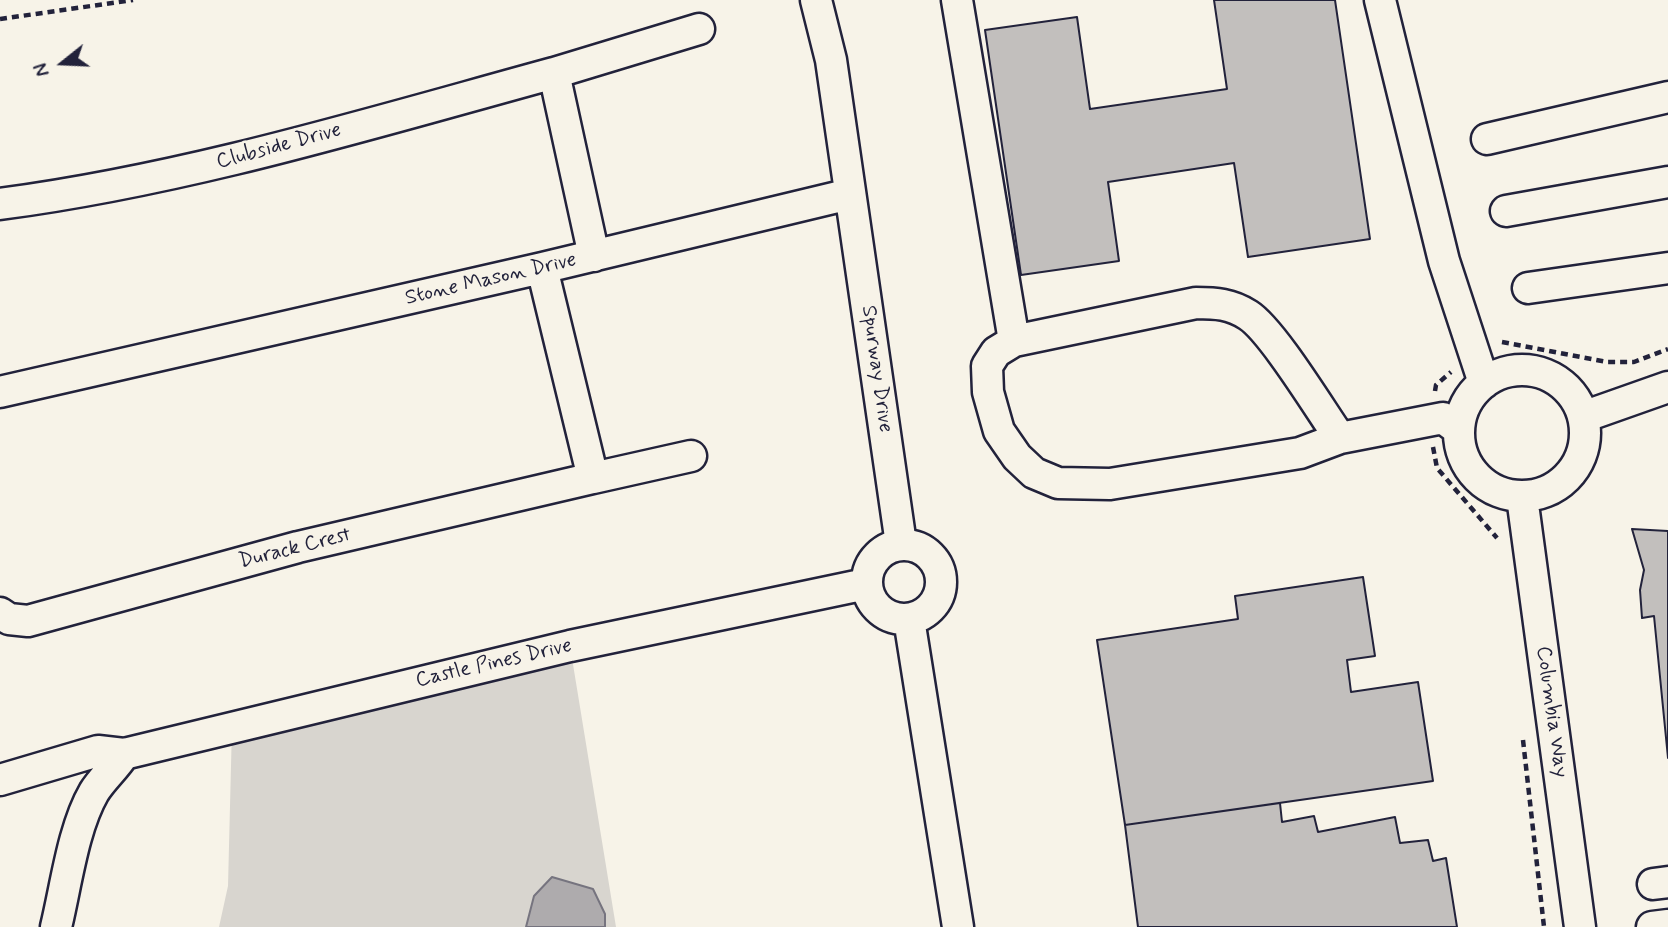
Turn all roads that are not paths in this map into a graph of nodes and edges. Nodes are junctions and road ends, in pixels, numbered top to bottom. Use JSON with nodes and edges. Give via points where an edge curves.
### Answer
{"nodes":[{"id":1,"x":816,"y":0,"type":"edge"},
{"id":2,"x":835,"y":0,"type":"edge"},
{"id":3,"x":957,"y":0,"type":"edge"},
{"id":4,"x":1380,"y":0,"type":"edge"},
{"id":5,"x":699,"y":29,"type":"dead end"},
{"id":6,"x":831,"y":60,"type":"junction"},
{"id":7,"x":554,"y":73,"type":"junction"},
{"id":8,"x":1668,"y":97,"type":"edge"},
{"id":9,"x":1487,"y":139,"type":"dead end"},
{"id":10,"x":1668,"y":182,"type":"edge"},
{"id":11,"x":850,"y":194,"type":"junction"},
{"id":12,"x":0,"y":204,"type":"edge"},
{"id":13,"x":1507,"y":211,"type":"dead end"},
{"id":14,"x":594,"y":256,"type":"junction"},
{"id":15,"x":542,"y":268,"type":"junction"},
{"id":16,"x":1668,"y":268,"type":"edge"},
{"id":17,"x":1528,"y":288,"type":"dead end"},
{"id":18,"x":1014,"y":341,"type":"junction"},
{"id":19,"x":1484,"y":383,"type":"junction"},
{"id":20,"x":1668,"y":387,"type":"edge"},
{"id":21,"x":0,"y":390,"type":"edge"},
{"id":22,"x":1583,"y":417,"type":"junction"},
{"id":23,"x":1459,"y":430,"type":"junction"},
{"id":24,"x":1340,"y":438,"type":"junction"},
{"id":25,"x":691,"y":456,"type":"dead end"},
{"id":26,"x":593,"y":478,"type":"junction"},
{"id":27,"x":1522,"y":497,"type":"junction"},
{"id":28,"x":901,"y":544,"type":"junction"},
{"id":29,"x":866,"y":584,"type":"junction"},
{"id":30,"x":0,"y":613,"type":"edge"},
{"id":31,"x":909,"y":620,"type":"junction"},
{"id":32,"x":124,"y":754,"type":"junction"},
{"id":33,"x":0,"y":780,"type":"edge"},
{"id":34,"x":1668,"y":925,"type":"edge"},
{"id":35,"x":57,"y":927,"type":"edge"},
{"id":36,"x":958,"y":927,"type":"edge"},
{"id":37,"x":1580,"y":927,"type":"edge"},
{"id":38,"x":1652,"y":927,"type":"edge"}],
"edges":[{"from":1,"to":6,"type":"street"},
{"from":2,"to":6,"type":"street"},
{"from":3,"to":18,"type":"street"},
{"from":4,"to":19,"type":"street","via":[[1444,261]]},
{"from":5,"to":7,"type":"street","name":"Clubside Drive"},
{"from":6,"to":11,"type":"street"},
{"from":7,"to":12,"type":"street","name":"Clubside Drive","via":[[205,167]]},
{"from":7,"to":14,"type":"street"},
{"from":8,"to":9,"type":"street"},
{"from":10,"to":13,"type":"street"},
{"from":11,"to":14,"type":"street","name":"Stone Mason Drive"},
{"from":11,"to":28,"type":"street","name":"Spurway Drive"},
{"from":14,"to":15,"type":"street","name":"Stone Mason Drive"},
{"from":15,"to":21,"type":"street","name":"Stone Mason Drive"},
{"from":15,"to":26,"type":"street"},
{"from":16,"to":17,"type":"street"},
{"from":18,"to":24,"type":"street","via":[[1196,303],[1223,303],[1250,316],[1268,335]]},
{"from":18,"to":24,"type":"street","via":[[996,352],[987,366],[988,392],[999,431],[1034,473],[1058,483],[1110,484],[1300,453]]},
{"from":19,"to":22,"type":"street","via":[[1512,370],[1543,374],[1568,390]]},
{"from":19,"to":23,"type":"street","via":[[1464,408]]},
{"from":20,"to":22,"type":"street"},
{"from":22,"to":27,"type":"street","via":[[1583,451],[1573,472],[1545,493]]},
{"from":23,"to":24,"type":"street","via":[[1443,418]]},
{"from":23,"to":27,"type":"street","via":[[1463,455],[1476,477],[1497,492]]},
{"from":25,"to":26,"type":"street","name":"Durack Crest"},
{"from":26,"to":30,"type":"street","name":"Durack Crest","via":[[298,547],[28,621]]},
{"from":27,"to":37,"type":"street","name":"Columbia Way"},
{"from":28,"to":29,"type":"street","via":[[884,550],[872,562]]},
{"from":28,"to":31,"type":"street","via":[[926,552],[940,572],[938,597],[921,615]]},
{"from":29,"to":31,"type":"street","via":[[885,615]]},
{"from":29,"to":32,"type":"street","name":"Castle Pines Drive","via":[[570,646]]},
{"from":31,"to":36,"type":"street"},
{"from":32,"to":33,"type":"street","name":"Castle Pines Drive","via":[[98,751]]},
{"from":32,"to":35,"type":"street","via":[[95,789],[84,812]]},
{"from":34,"to":38,"type":"street"}]}
